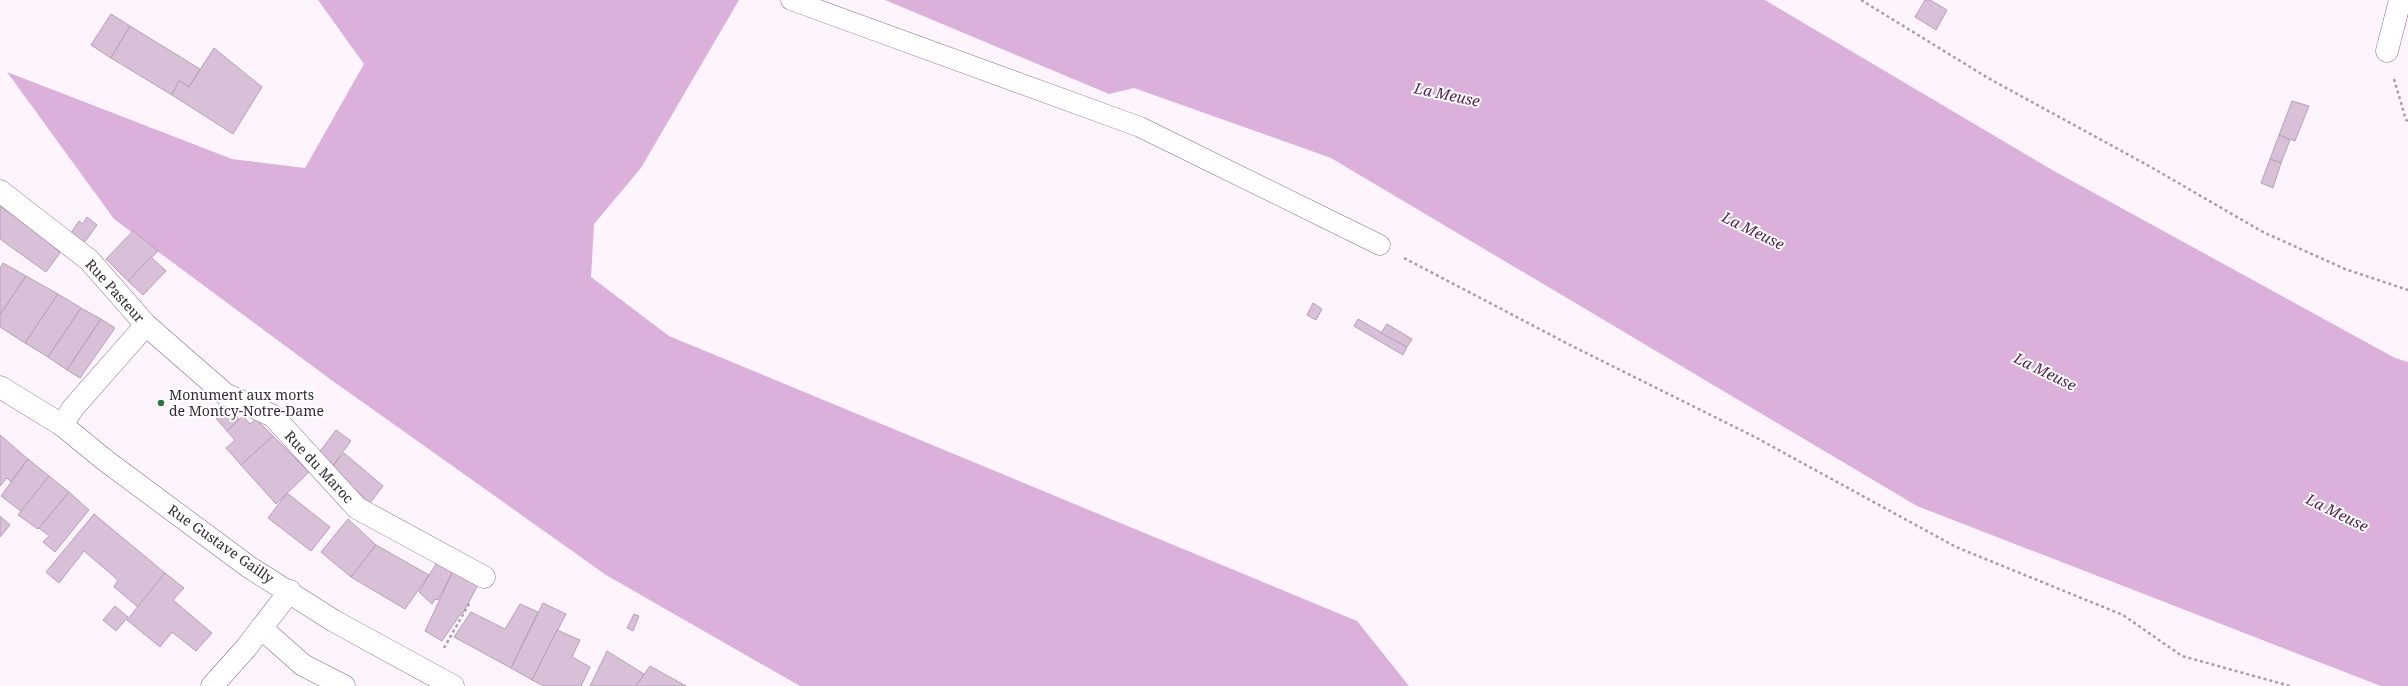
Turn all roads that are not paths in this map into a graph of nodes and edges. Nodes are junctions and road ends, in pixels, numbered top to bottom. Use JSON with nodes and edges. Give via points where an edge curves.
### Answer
{"nodes":[{"id":1,"x":791,"y":0,"type":"edge"},
{"id":2,"x":2400,"y":0,"type":"edge"},
{"id":3,"x":2387,"y":51,"type":"road end"},
{"id":4,"x":0,"y":191,"type":"edge"},
{"id":5,"x":1380,"y":245,"type":"road end"},
{"id":6,"x":146,"y":325,"type":"junction"},
{"id":7,"x":0,"y":387,"type":"edge"},
{"id":8,"x":62,"y":425,"type":"junction"},
{"id":9,"x":484,"y":576,"type":"road end"},
{"id":10,"x":290,"y":591,"type":"junction"},
{"id":11,"x":261,"y":628,"type":"junction"},
{"id":12,"x":337,"y":683,"type":"edge"},
{"id":13,"x":212,"y":686,"type":"edge"},
{"id":14,"x":454,"y":686,"type":"edge"}],
"edges":[{"from":1,"to":5,"type":"lane","via":[[1140,127]]},
{"from":2,"to":3,"type":"street"},
{"from":4,"to":6,"type":"street","name":"Rue Pasteur","via":[[90,260]]},
{"from":6,"to":8,"type":"street","name":"Rue Pasteur","via":[[72,408]]},
{"from":6,"to":9,"type":"street","name":"Rue du Maroc","via":[[225,394],[273,416],[357,508]]},
{"from":7,"to":8,"type":"street","name":"Rue Gustave Gailly"},
{"from":8,"to":10,"type":"street","name":"Rue Gustave Gailly","via":[[106,461],[237,558]]},
{"from":10,"to":11,"type":"street"},
{"from":10,"to":14,"type":"street","name":"Rue Gustave Gailly","via":[[334,621]]},
{"from":11,"to":12,"type":"street","via":[[302,665]]},
{"from":11,"to":13,"type":"street"}]}
